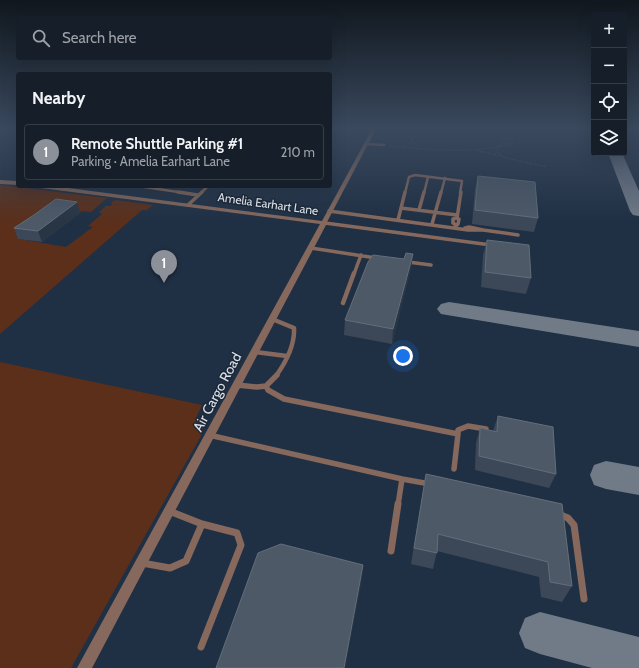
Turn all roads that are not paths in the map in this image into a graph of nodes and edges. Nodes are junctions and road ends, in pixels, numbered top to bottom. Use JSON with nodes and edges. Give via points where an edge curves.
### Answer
{"nodes":[{"id":1,"x":357,"y":160,"type":"edge"},
{"id":2,"x":428,"y":177,"type":"junction"},
{"id":3,"x":445,"y":178,"type":"junction"},
{"id":4,"x":0,"y":181,"type":"edge"},
{"id":5,"x":16,"y":183,"type":"edge"},
{"id":6,"x":56,"y":188,"type":"edge"},
{"id":7,"x":151,"y":188,"type":"edge"},
{"id":8,"x":206,"y":188,"type":"edge"},
{"id":9,"x":198,"y":195,"type":"junction"},
{"id":10,"x":188,"y":205,"type":"junction"},
{"id":11,"x":401,"y":208,"type":"junction"},
{"id":12,"x":420,"y":210,"type":"junction"},
{"id":13,"x":329,"y":211,"type":"junction"},
{"id":14,"x":436,"y":213,"type":"junction"},
{"id":15,"x":457,"y":216,"type":"junction"},
{"id":16,"x":398,"y":220,"type":"junction"},
{"id":17,"x":325,"y":223,"type":"junction"},
{"id":18,"x":432,"y":224,"type":"junction"},
{"id":19,"x":455,"y":226,"type":"junction"},
{"id":20,"x":518,"y":235,"type":"dead end"},
{"id":21,"x":500,"y":246,"type":"edge"},
{"id":22,"x":311,"y":248,"type":"junction"},
{"id":23,"x":361,"y":255,"type":"junction"},
{"id":24,"x":385,"y":259,"type":"edge"},
{"id":25,"x":400,"y":261,"type":"edge"},
{"id":26,"x":431,"y":265,"type":"dead end"},
{"id":27,"x":343,"y":303,"type":"dead end"},
{"id":28,"x":272,"y":319,"type":"junction"},
{"id":29,"x":254,"y":352,"type":"junction"},
{"id":30,"x":287,"y":356,"type":"junction"},
{"id":31,"x":237,"y":384,"type":"junction"},
{"id":32,"x":266,"y":386,"type":"junction"},
{"id":33,"x":486,"y":429,"type":"edge"},
{"id":34,"x":458,"y":434,"type":"junction"},
{"id":35,"x":209,"y":435,"type":"junction"},
{"id":36,"x":454,"y":469,"type":"dead end"},
{"id":37,"x":402,"y":479,"type":"junction"},
{"id":38,"x":435,"y":486,"type":"edge"},
{"id":39,"x":168,"y":511,"type":"junction"},
{"id":40,"x":551,"y":512,"type":"edge"},
{"id":41,"x":202,"y":524,"type":"junction"},
{"id":42,"x":390,"y":551,"type":"dead end"},
{"id":43,"x":141,"y":562,"type":"junction"},
{"id":44,"x":584,"y":599,"type":"dead end"},
{"id":45,"x":201,"y":647,"type":"dead end"},
{"id":46,"x":84,"y":668,"type":"edge"}],
"edges":[{"from":1,"to":13,"type":"street","name":"Air Cargo Road"},
{"from":2,"to":3,"type":"lane"},
{"from":2,"to":11,"type":"lane","via":[[409,177]]},
{"from":2,"to":12,"type":"lane"},
{"from":3,"to":14,"type":"lane"},
{"from":3,"to":15,"type":"lane","via":[[462,181]]},
{"from":4,"to":5,"type":"street"},
{"from":6,"to":10,"type":"street","name":"Amelia Earhart Lane"},
{"from":7,"to":9,"type":"lane"},
{"from":8,"to":9,"type":"lane"},
{"from":9,"to":10,"type":"lane"},
{"from":10,"to":17,"type":"street","name":"Amelia Earhart Lane"},
{"from":11,"to":12,"type":"lane"},
{"from":11,"to":16,"type":"lane"},
{"from":12,"to":14,"type":"lane"},
{"from":13,"to":16,"type":"lane"},
{"from":13,"to":17,"type":"street","name":"Air Cargo Road"},
{"from":14,"to":15,"type":"lane"},
{"from":14,"to":18,"type":"lane"},
{"from":15,"to":19,"type":"lane","via":[[458,224]]},
{"from":16,"to":18,"type":"lane"},
{"from":17,"to":21,"type":"lane"},
{"from":17,"to":22,"type":"street","name":"Air Cargo Road"},
{"from":18,"to":19,"type":"lane"},
{"from":19,"to":20,"type":"lane"},
{"from":22,"to":23,"type":"lane"},
{"from":22,"to":28,"type":"street","name":"Air Cargo Road"},
{"from":23,"to":24,"type":"lane"},
{"from":23,"to":27,"type":"lane"},
{"from":25,"to":26,"type":"lane"},
{"from":28,"to":29,"type":"street","name":"Air Cargo Road"},
{"from":28,"to":30,"type":"lane","via":[[294,328],[294,340]]},
{"from":29,"to":30,"type":"lane"},
{"from":29,"to":31,"type":"street","name":"Air Cargo Road"},
{"from":30,"to":32,"type":"lane","via":[[278,375]]},
{"from":31,"to":32,"type":"lane"},
{"from":31,"to":35,"type":"street","name":"Air Cargo Road"},
{"from":32,"to":34,"type":"lane","via":[[268,390],[284,399]]},
{"from":33,"to":34,"type":"lane","via":[[468,426],[458,430]]},
{"from":34,"to":36,"type":"lane"},
{"from":35,"to":37,"type":"lane"},
{"from":35,"to":39,"type":"street","name":"Air Cargo Road"},
{"from":37,"to":38,"type":"lane"},
{"from":37,"to":42,"type":"lane"},
{"from":39,"to":41,"type":"lane"},
{"from":39,"to":43,"type":"street","name":"Air Cargo Road"},
{"from":40,"to":44,"type":"lane","via":[[568,518],[574,525]]},
{"from":41,"to":43,"type":"lane","via":[[186,561],[170,568]]},
{"from":41,"to":45,"type":"lane","via":[[237,533],[241,545]]},
{"from":43,"to":46,"type":"street","name":"Air Cargo Road"}]}
